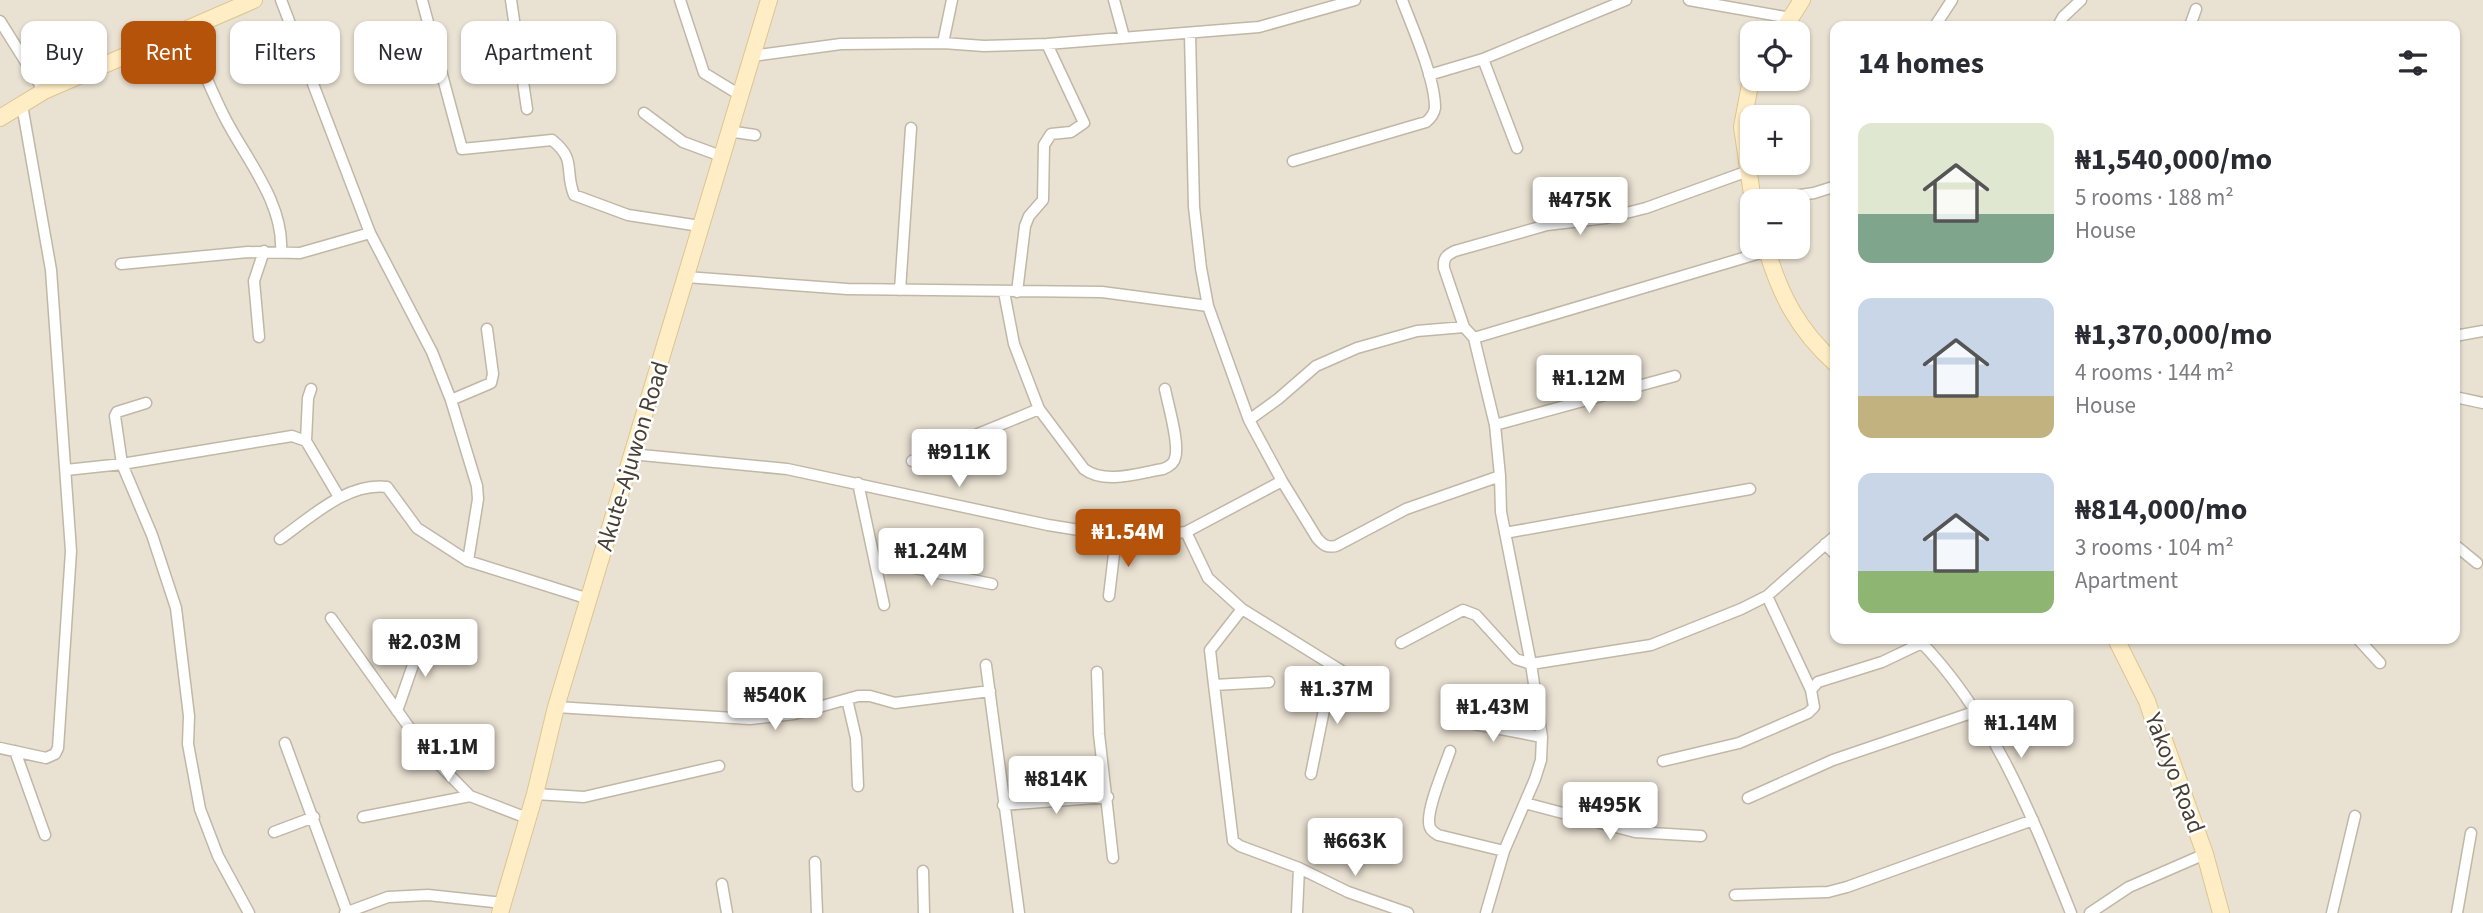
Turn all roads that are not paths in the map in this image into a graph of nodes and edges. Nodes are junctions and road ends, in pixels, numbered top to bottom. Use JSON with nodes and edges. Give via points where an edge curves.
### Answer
{"nodes":[{"id":1,"x":254,"y":0,"type":"edge"},
{"id":2,"x":281,"y":0,"type":"edge"},
{"id":3,"x":422,"y":0,"type":"edge"},
{"id":4,"x":511,"y":0,"type":"edge"},
{"id":5,"x":680,"y":0,"type":"edge"},
{"id":6,"x":769,"y":0,"type":"edge"},
{"id":7,"x":952,"y":0,"type":"edge"},
{"id":8,"x":1115,"y":0,"type":"edge"},
{"id":9,"x":1355,"y":0,"type":"edge"},
{"id":10,"x":1402,"y":0,"type":"edge"},
{"id":11,"x":1626,"y":0,"type":"edge"},
{"id":12,"x":1689,"y":0,"type":"edge"},
{"id":13,"x":1801,"y":0,"type":"edge"},
{"id":14,"x":1952,"y":0,"type":"edge"},
{"id":15,"x":2081,"y":0,"type":"edge"},
{"id":16,"x":2196,"y":9,"type":"dead end"},
{"id":17,"x":1791,"y":18,"type":"junction"},
{"id":18,"x":0,"y":21,"type":"edge"},
{"id":19,"x":205,"y":21,"type":"edge"},
{"id":20,"x":1789,"y":21,"type":"edge"},
{"id":21,"x":1938,"y":21,"type":"edge"},
{"id":22,"x":2061,"y":21,"type":"edge"},
{"id":23,"x":2192,"y":21,"type":"edge"},
{"id":24,"x":1190,"y":34,"type":"junction"},
{"id":25,"x":1124,"y":37,"type":"junction"},
{"id":26,"x":943,"y":43,"type":"junction"},
{"id":27,"x":1047,"y":44,"type":"junction"},
{"id":28,"x":752,"y":56,"type":"junction"},
{"id":29,"x":121,"y":57,"type":"edge"},
{"id":30,"x":1483,"y":59,"type":"junction"},
{"id":31,"x":1429,"y":75,"type":"junction"},
{"id":32,"x":210,"y":84,"type":"edge"},
{"id":33,"x":44,"y":91,"type":"junction"},
{"id":34,"x":740,"y":95,"type":"junction"},
{"id":35,"x":22,"y":105,"type":"junction"},
{"id":36,"x":527,"y":109,"type":"dead end"},
{"id":37,"x":644,"y":113,"type":"dead end"},
{"id":38,"x":0,"y":118,"type":"edge"},
{"id":39,"x":911,"y":128,"type":"dead end"},
{"id":40,"x":728,"y":131,"type":"junction"},
{"id":41,"x":755,"y":135,"type":"dead end"},
{"id":42,"x":1517,"y":148,"type":"dead end"},
{"id":43,"x":721,"y":156,"type":"junction"},
{"id":44,"x":1293,"y":161,"type":"dead end"},
{"id":45,"x":1740,"y":174,"type":"edge"},
{"id":46,"x":1830,"y":188,"type":"edge"},
{"id":47,"x":1810,"y":194,"type":"edge"},
{"id":48,"x":700,"y":226,"type":"junction"},
{"id":49,"x":370,"y":233,"type":"junction"},
{"id":50,"x":264,"y":251,"type":"junction"},
{"id":51,"x":281,"y":251,"type":"junction"},
{"id":52,"x":1740,"y":257,"type":"edge"},
{"id":53,"x":1771,"y":259,"type":"edge"},
{"id":54,"x":121,"y":264,"type":"dead end"},
{"id":55,"x":685,"y":277,"type":"junction"},
{"id":56,"x":900,"y":290,"type":"junction"},
{"id":57,"x":1004,"y":292,"type":"junction"},
{"id":58,"x":1017,"y":292,"type":"junction"},
{"id":59,"x":1208,"y":306,"type":"junction"},
{"id":60,"x":1464,"y":327,"type":"junction"},
{"id":61,"x":487,"y":329,"type":"dead end"},
{"id":62,"x":2483,"y":331,"type":"edge"},
{"id":63,"x":2460,"y":335,"type":"edge"},
{"id":64,"x":258,"y":337,"type":"dead end"},
{"id":65,"x":1474,"y":338,"type":"junction"},
{"id":66,"x":1830,"y":358,"type":"edge"},
{"id":67,"x":1675,"y":376,"type":"dead end"},
{"id":68,"x":311,"y":389,"type":"dead end"},
{"id":69,"x":1164,"y":389,"type":"dead end"},
{"id":70,"x":2460,"y":398,"type":"edge"},
{"id":71,"x":451,"y":400,"type":"junction"},
{"id":72,"x":146,"y":403,"type":"dead end"},
{"id":73,"x":2483,"y":404,"type":"edge"},
{"id":74,"x":1039,"y":409,"type":"junction"},
{"id":75,"x":1249,"y":420,"type":"junction"},
{"id":76,"x":1495,"y":425,"type":"junction"},
{"id":77,"x":306,"y":441,"type":"junction"},
{"id":78,"x":631,"y":454,"type":"junction"},
{"id":79,"x":912,"y":461,"type":"dead end"},
{"id":80,"x":122,"y":464,"type":"junction"},
{"id":81,"x":66,"y":470,"type":"junction"},
{"id":82,"x":1500,"y":476,"type":"junction"},
{"id":83,"x":1282,"y":481,"type":"junction"},
{"id":84,"x":858,"y":483,"type":"junction"},
{"id":85,"x":1750,"y":489,"type":"dead end"},
{"id":86,"x":338,"y":497,"type":"junction"},
{"id":87,"x":1186,"y":532,"type":"junction"},
{"id":88,"x":1505,"y":533,"type":"junction"},
{"id":89,"x":1116,"y":537,"type":"junction"},
{"id":90,"x":280,"y":539,"type":"dead end"},
{"id":91,"x":1830,"y":540,"type":"edge"},
{"id":92,"x":1825,"y":544,"type":"junction"},
{"id":93,"x":1830,"y":549,"type":"edge"},
{"id":94,"x":2460,"y":549,"type":"edge"},
{"id":95,"x":876,"y":560,"type":"junction"},
{"id":96,"x":468,"y":561,"type":"junction"},
{"id":97,"x":2477,"y":563,"type":"dead end"},
{"id":98,"x":992,"y":584,"type":"dead end"},
{"id":99,"x":1109,"y":596,"type":"dead end"},
{"id":100,"x":1767,"y":596,"type":"junction"},
{"id":101,"x":589,"y":598,"type":"junction"},
{"id":102,"x":884,"y":605,"type":"dead end"},
{"id":103,"x":1242,"y":609,"type":"junction"},
{"id":104,"x":331,"y":618,"type":"dead end"},
{"id":105,"x":423,"y":636,"type":"dead end"},
{"id":106,"x":1401,"y":643,"type":"dead end"},
{"id":107,"x":1915,"y":644,"type":"edge"},
{"id":108,"x":1922,"y":644,"type":"edge"},
{"id":109,"x":2118,"y":644,"type":"edge"},
{"id":110,"x":2363,"y":644,"type":"edge"},
{"id":111,"x":2380,"y":663,"type":"dead end"},
{"id":112,"x":1531,"y":664,"type":"junction"},
{"id":113,"x":986,"y":665,"type":"dead end"},
{"id":114,"x":1339,"y":670,"type":"junction"},
{"id":115,"x":1097,"y":672,"type":"dead end"},
{"id":116,"x":1358,"y":681,"type":"dead end"},
{"id":117,"x":1269,"y":682,"type":"dead end"},
{"id":118,"x":1214,"y":685,"type":"junction"},
{"id":119,"x":1811,"y":690,"type":"junction"},
{"id":120,"x":990,"y":691,"type":"junction"},
{"id":121,"x":847,"y":699,"type":"junction"},
{"id":122,"x":556,"y":707,"type":"junction"},
{"id":123,"x":397,"y":711,"type":"junction"},
{"id":124,"x":1976,"y":711,"type":"junction"},
{"id":125,"x":1453,"y":720,"type":"dead end"},
{"id":126,"x":1542,"y":737,"type":"junction"},
{"id":127,"x":285,"y":743,"type":"dead end"},
{"id":128,"x":0,"y":748,"type":"edge"},
{"id":129,"x":15,"y":751,"type":"junction"},
{"id":130,"x":1450,"y":751,"type":"dead end"},
{"id":131,"x":1663,"y":761,"type":"dead end"},
{"id":132,"x":719,"y":766,"type":"dead end"},
{"id":133,"x":1311,"y":774,"type":"dead end"},
{"id":134,"x":858,"y":786,"type":"dead end"},
{"id":135,"x":535,"y":793,"type":"junction"},
{"id":136,"x":470,"y":796,"type":"junction"},
{"id":137,"x":1108,"y":797,"type":"junction"},
{"id":138,"x":1748,"y":798,"type":"dead end"},
{"id":139,"x":1525,"y":803,"type":"junction"},
{"id":140,"x":1003,"y":805,"type":"junction"},
{"id":141,"x":2355,"y":816,"type":"dead end"},
{"id":142,"x":314,"y":817,"type":"junction"},
{"id":143,"x":363,"y":817,"type":"dead end"},
{"id":144,"x":527,"y":818,"type":"junction"},
{"id":145,"x":2033,"y":820,"type":"junction"},
{"id":146,"x":274,"y":832,"type":"dead end"},
{"id":147,"x":2471,"y":833,"type":"dead end"},
{"id":148,"x":45,"y":835,"type":"dead end"},
{"id":149,"x":1701,"y":836,"type":"dead end"},
{"id":150,"x":1504,"y":851,"type":"junction"},
{"id":151,"x":2205,"y":854,"type":"junction"},
{"id":152,"x":1113,"y":858,"type":"dead end"},
{"id":153,"x":815,"y":862,"type":"dead end"},
{"id":154,"x":1299,"y":868,"type":"junction"},
{"id":155,"x":923,"y":871,"type":"dead end"},
{"id":156,"x":722,"y":884,"type":"dead end"},
{"id":157,"x":1734,"y":895,"type":"dead end"},
{"id":158,"x":502,"y":908,"type":"edge"},
{"id":159,"x":249,"y":913,"type":"edge"},
{"id":160,"x":346,"y":913,"type":"edge"},
{"id":161,"x":727,"y":913,"type":"edge"},
{"id":162,"x":817,"y":913,"type":"edge"},
{"id":163,"x":924,"y":913,"type":"edge"},
{"id":164,"x":1019,"y":913,"type":"edge"},
{"id":165,"x":1297,"y":913,"type":"edge"},
{"id":166,"x":1408,"y":913,"type":"edge"},
{"id":167,"x":1486,"y":913,"type":"edge"},
{"id":168,"x":2071,"y":913,"type":"edge"},
{"id":169,"x":2090,"y":913,"type":"edge"},
{"id":170,"x":2221,"y":913,"type":"edge"},
{"id":171,"x":2332,"y":913,"type":"edge"},
{"id":172,"x":2457,"y":913,"type":"edge"}],
"edges":[{"from":1,"to":19,"type":"main road"},
{"from":2,"to":49,"type":"street"},
{"from":3,"to":48,"type":"street","via":[[462,149],[552,140],[569,158],[574,195],[628,215]]},
{"from":4,"to":36,"type":"street"},
{"from":5,"to":34,"type":"street","via":[[704,72]]},
{"from":6,"to":28,"type":"main road","name":"Akute-Ajuwon Road"},
{"from":7,"to":26,"type":"street"},
{"from":8,"to":25,"type":"street"},
{"from":9,"to":24,"type":"street","via":[[1259,27]]},
{"from":10,"to":31,"type":"street"},
{"from":11,"to":30,"type":"street"},
{"from":12,"to":17,"type":"street"},
{"from":13,"to":17,"type":"main road"},
{"from":14,"to":21,"type":"street"},
{"from":15,"to":22,"type":"street"},
{"from":16,"to":23,"type":"street"},
{"from":17,"to":20,"type":"main road"},
{"from":18,"to":33,"type":"street"},
{"from":24,"to":25,"type":"street"},
{"from":24,"to":59,"type":"street","via":[[1194,207]]},
{"from":25,"to":27,"type":"street"},
{"from":26,"to":27,"type":"street"},
{"from":26,"to":28,"type":"street","via":[[841,44]]},
{"from":27,"to":58,"type":"street","via":[[1084,123],[1071,132],[1051,134],[1044,145],[1043,200],[1025,226]]},
{"from":28,"to":34,"type":"main road","name":"Akute-Ajuwon Road"},
{"from":29,"to":33,"type":"main road"},
{"from":30,"to":31,"type":"street"},
{"from":30,"to":42,"type":"street"},
{"from":31,"to":44,"type":"street","via":[[1435,109],[1426,122]]},
{"from":32,"to":51,"type":"street","via":[[272,206],[282,235]]},
{"from":33,"to":35,"type":"main road"},
{"from":34,"to":40,"type":"main road","name":"Akute-Ajuwon Road"},
{"from":35,"to":38,"type":"main road"},
{"from":35,"to":81,"type":"street","via":[[51,270]]},
{"from":37,"to":43,"type":"street","via":[[683,142]]},
{"from":39,"to":56,"type":"street"},
{"from":40,"to":41,"type":"street"},
{"from":40,"to":43,"type":"main road","name":"Akute-Ajuwon Road"},
{"from":43,"to":48,"type":"main road","name":"Akute-Ajuwon Road"},
{"from":45,"to":60,"type":"street","via":[[1646,208],[1547,225],[1448,255],[1444,268]]},
{"from":46,"to":47,"type":"street"},
{"from":48,"to":55,"type":"main road","name":"Akute-Ajuwon Road"},
{"from":49,"to":51,"type":"street","via":[[300,253]]},
{"from":49,"to":71,"type":"street","via":[[432,352]]},
{"from":50,"to":51,"type":"street"},
{"from":50,"to":54,"type":"street"},
{"from":50,"to":64,"type":"street","via":[[254,281]]},
{"from":52,"to":65,"type":"street"},
{"from":53,"to":66,"type":"main road","via":[[1796,320]]},
{"from":55,"to":56,"type":"street"},
{"from":55,"to":78,"type":"main road","name":"Akute-Ajuwon Road"},
{"from":56,"to":57,"type":"street"},
{"from":57,"to":58,"type":"street"},
{"from":57,"to":74,"type":"street","via":[[1014,344]]},
{"from":58,"to":59,"type":"street","via":[[1102,292]]},
{"from":59,"to":75,"type":"street"},
{"from":60,"to":65,"type":"street"},
{"from":60,"to":75,"type":"street","via":[[1417,331],[1357,348],[1316,366]]},
{"from":61,"to":71,"type":"street","via":[[491,383]]},
{"from":62,"to":63,"type":"street"},
{"from":65,"to":76,"type":"street"},
{"from":67,"to":76,"type":"street"},
{"from":68,"to":77,"type":"street"},
{"from":69,"to":74,"type":"street","via":[[1176,458],[1163,469],[1112,477],[1091,474]]},
{"from":70,"to":73,"type":"street"},
{"from":71,"to":96,"type":"street","via":[[477,486]]},
{"from":72,"to":80,"type":"street","via":[[117,412]]},
{"from":74,"to":79,"type":"street"},
{"from":75,"to":83,"type":"street"},
{"from":76,"to":82,"type":"street"},
{"from":77,"to":80,"type":"street","via":[[292,436]]},
{"from":77,"to":86,"type":"street"},
{"from":78,"to":84,"type":"street","via":[[787,469]]},
{"from":78,"to":101,"type":"main road","name":"Akute-Ajuwon Road"},
{"from":80,"to":81,"type":"street"},
{"from":80,"to":159,"type":"street","via":[[176,608],[188,744],[200,809],[218,856]]},
{"from":81,"to":129,"type":"street","via":[[71,551],[58,748],[46,758]]},
{"from":82,"to":83,"type":"street","via":[[1406,509],[1329,547],[1317,538]]},
{"from":82,"to":88,"type":"street"},
{"from":83,"to":87,"type":"street"},
{"from":84,"to":89,"type":"street"},
{"from":84,"to":95,"type":"street"},
{"from":85,"to":88,"type":"street"},
{"from":86,"to":90,"type":"street"},
{"from":86,"to":96,"type":"street","via":[[387,487],[417,528]]},
{"from":87,"to":89,"type":"street"},
{"from":87,"to":103,"type":"street","via":[[1208,578]]},
{"from":88,"to":112,"type":"street"},
{"from":89,"to":99,"type":"street"},
{"from":91,"to":92,"type":"street"},
{"from":92,"to":93,"type":"street"},
{"from":92,"to":100,"type":"street"},
{"from":94,"to":97,"type":"street"},
{"from":95,"to":98,"type":"street"},
{"from":95,"to":102,"type":"street"},
{"from":96,"to":101,"type":"street"},
{"from":100,"to":112,"type":"street","via":[[1651,645]]},
{"from":100,"to":119,"type":"street"},
{"from":101,"to":122,"type":"main road","name":"Akute-Ajuwon Road"},
{"from":103,"to":114,"type":"street"},
{"from":103,"to":118,"type":"street","via":[[1210,650]]},
{"from":104,"to":123,"type":"street"},
{"from":105,"to":123,"type":"street"},
{"from":106,"to":112,"type":"street","via":[[1463,610],[1482,620],[1516,659]]},
{"from":107,"to":119,"type":"street","via":[[1882,662],[1818,682]]},
{"from":108,"to":124,"type":"street"},
{"from":109,"to":151,"type":"main road","name":"Yakoyo Road","via":[[2147,701],[2160,740],[2164,740]]},
{"from":110,"to":111,"type":"street"},
{"from":112,"to":126,"type":"street"},
{"from":113,"to":120,"type":"street"},
{"from":114,"to":116,"type":"street"},
{"from":114,"to":133,"type":"street","via":[[1327,695]]},
{"from":115,"to":137,"type":"street"},
{"from":117,"to":118,"type":"street"},
{"from":118,"to":154,"type":"street","via":[[1233,841]]},
{"from":119,"to":131,"type":"street","via":[[1815,707],[1808,713],[1739,743]]},
{"from":120,"to":121,"type":"street","via":[[895,703],[870,696]]},
{"from":120,"to":140,"type":"street"},
{"from":121,"to":122,"type":"street","via":[[794,714],[750,719]]},
{"from":121,"to":134,"type":"street","via":[[856,738]]},
{"from":122,"to":135,"type":"main road","name":"Akute-Ajuwon Road"},
{"from":123,"to":136,"type":"street","via":[[426,751]]},
{"from":124,"to":138,"type":"street","via":[[1833,760]]},
{"from":124,"to":145,"type":"street"},
{"from":125,"to":126,"type":"street"},
{"from":126,"to":139,"type":"street","via":[[1541,760]]},
{"from":127,"to":142,"type":"street"},
{"from":128,"to":129,"type":"street"},
{"from":129,"to":148,"type":"street"},
{"from":130,"to":150,"type":"street","via":[[1428,823],[1431,831]]},
{"from":132,"to":135,"type":"street","via":[[593,796]]},
{"from":135,"to":144,"type":"main road","name":"Akute-Ajuwon Road"},
{"from":136,"to":143,"type":"street"},
{"from":136,"to":144,"type":"street"},
{"from":137,"to":140,"type":"street"},
{"from":137,"to":152,"type":"street"},
{"from":139,"to":149,"type":"street","via":[[1635,832]]},
{"from":139,"to":150,"type":"street"},
{"from":140,"to":164,"type":"street"},
{"from":141,"to":171,"type":"street"},
{"from":142,"to":146,"type":"street"},
{"from":142,"to":160,"type":"street"},
{"from":144,"to":158,"type":"main road","name":"Akute-Ajuwon Road"},
{"from":145,"to":157,"type":"street","via":[[1828,892]]},
{"from":145,"to":168,"type":"street"},
{"from":147,"to":172,"type":"street"},
{"from":150,"to":167,"type":"street"},
{"from":151,"to":169,"type":"street","via":[[2129,887]]},
{"from":151,"to":170,"type":"main road","name":"Yakoyo Road"},
{"from":153,"to":162,"type":"street"},
{"from":154,"to":165,"type":"street"},
{"from":154,"to":166,"type":"street"},
{"from":155,"to":163,"type":"street"},
{"from":156,"to":161,"type":"street"},
{"from":158,"to":160,"type":"street","via":[[428,895],[388,897]]}]}
